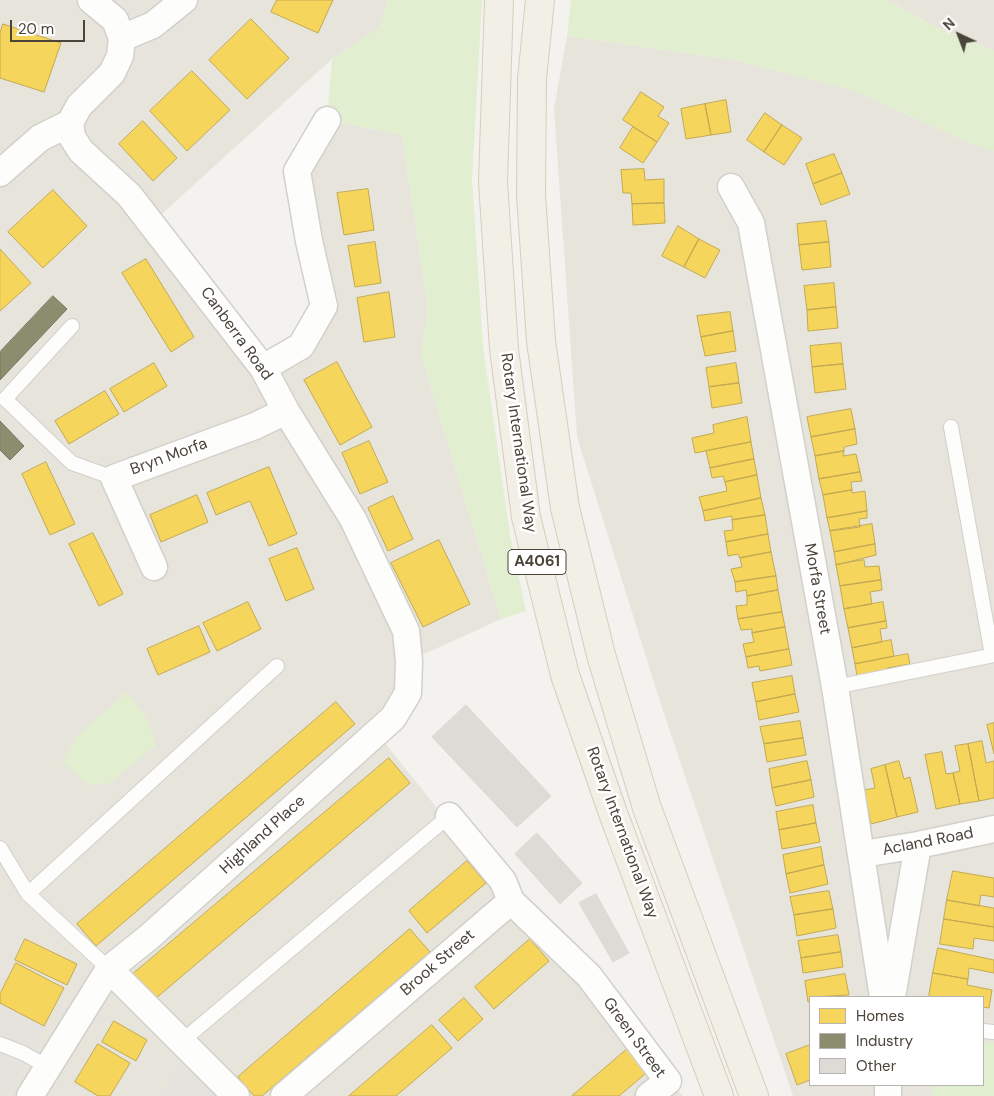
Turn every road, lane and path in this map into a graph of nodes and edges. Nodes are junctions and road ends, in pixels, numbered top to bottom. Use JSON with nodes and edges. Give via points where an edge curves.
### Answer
{"nodes":[{"id":1,"x":91,"y":0,"type":"edge"},
{"id":2,"x":184,"y":0,"type":"edge"},
{"id":3,"x":499,"y":0,"type":"edge"},
{"id":4,"x":540,"y":0,"type":"edge"},
{"id":5,"x":122,"y":38,"type":"junction"},
{"id":6,"x":327,"y":120,"type":"dead end"},
{"id":7,"x":70,"y":123,"type":"junction"},
{"id":8,"x":0,"y":173,"type":"edge"},
{"id":9,"x":731,"y":187,"type":"dead end"},
{"id":10,"x":72,"y":326,"type":"dead end"},
{"id":11,"x":263,"y":368,"type":"junction"},
{"id":12,"x":286,"y":410,"type":"junction"},
{"id":13,"x":951,"y":427,"type":"dead end"},
{"id":14,"x":114,"y":478,"type":"junction"},
{"id":15,"x":154,"y":567,"type":"dead end"},
{"id":16,"x":993,"y":655,"type":"edge"},
{"id":17,"x":278,"y":666,"type":"dead end"},
{"id":18,"x":835,"y":687,"type":"junction"},
{"id":19,"x":408,"y":692,"type":"joint"},
{"id":20,"x":449,"y":816,"type":"joint"},
{"id":21,"x":994,"y":829,"type":"edge"},
{"id":22,"x":918,"y":846,"type":"junction"},
{"id":23,"x":0,"y":848,"type":"edge"},
{"id":24,"x":863,"y":854,"type":"junction"},
{"id":25,"x":28,"y":894,"type":"junction"},
{"id":26,"x":511,"y":901,"type":"junction"},
{"id":27,"x":109,"y":969,"type":"junction"},
{"id":28,"x":883,"y":996,"type":"edge"},
{"id":29,"x":892,"y":996,"type":"edge"},
{"id":30,"x":181,"y":1042,"type":"junction"},
{"id":31,"x":0,"y":1044,"type":"edge"},
{"id":32,"x":48,"y":1066,"type":"junction"},
{"id":33,"x":30,"y":1096,"type":"edge"},
{"id":34,"x":236,"y":1096,"type":"edge"},
{"id":35,"x":284,"y":1096,"type":"edge"},
{"id":36,"x":649,"y":1096,"type":"edge"},
{"id":37,"x":719,"y":1096,"type":"edge"},
{"id":38,"x":754,"y":1096,"type":"edge"}],
"edges":[{"from":1,"to":5,"type":"street","via":[[115,20]]},
{"from":2,"to":5,"type":"street","via":[[153,25]]},
{"from":3,"to":37,"type":"main road","name":"Rotary International Way","number":"A4061","via":[[493,182],[504,349],[526,517],[566,675],[613,813]]},
{"from":4,"to":38,"type":"main road","name":"Rotary International Way","number":"A4061","via":[[532,78],[531,194],[541,340],[565,508],[601,655],[648,808]]},
{"from":5,"to":7,"type":"street","via":[[120,56],[112,73],[78,106]]},
{"from":6,"to":11,"type":"street","via":[[297,171],[308,241],[324,306],[301,346]]},
{"from":7,"to":8,"type":"street","via":[[40,138]]},
{"from":7,"to":11,"type":"street","name":"Canberra Road","via":[[72,137],[81,151],[129,194]]},
{"from":9,"to":18,"type":"street","name":"Morfa Street","via":[[751,222]]},
{"from":10,"to":14,"type":"lane","via":[[5,399],[72,463]]},
{"from":11,"to":12,"type":"street","name":"Canberra Road"},
{"from":12,"to":14,"type":"street","name":"Bryn Morfa","via":[[255,426]]},
{"from":12,"to":19,"type":"street","name":"Canberra Road","via":[[353,520],[406,631]]},
{"from":13,"to":16,"type":"lane"},
{"from":14,"to":15,"type":"street","name":"Bryn Morfa"},
{"from":16,"to":18,"type":"lane"},
{"from":17,"to":25,"type":"lane"},
{"from":18,"to":24,"type":"street","name":"Morfa Street"},
{"from":19,"to":27,"type":"street","name":"Highland Place","via":[[393,718]]},
{"from":20,"to":26,"type":"street","via":[[503,881]]},
{"from":20,"to":30,"type":"lane"},
{"from":21,"to":22,"type":"street","name":"Acland Road"},
{"from":22,"to":24,"type":"street","name":"Acland Road"},
{"from":22,"to":29,"type":"street"},
{"from":23,"to":25,"type":"lane"},
{"from":24,"to":28,"type":"street","name":"Morfa Street"},
{"from":25,"to":27,"type":"lane"},
{"from":26,"to":35,"type":"street","name":"Brook Street"},
{"from":26,"to":36,"type":"street","name":"Green Street","via":[[589,976],[668,1081]]},
{"from":27,"to":30,"type":"street"},
{"from":27,"to":32,"type":"street","name":"Highland Place"},
{"from":30,"to":34,"type":"street"},
{"from":31,"to":32,"type":"lane"},
{"from":32,"to":33,"type":"street","name":"Highland Place"}]}
